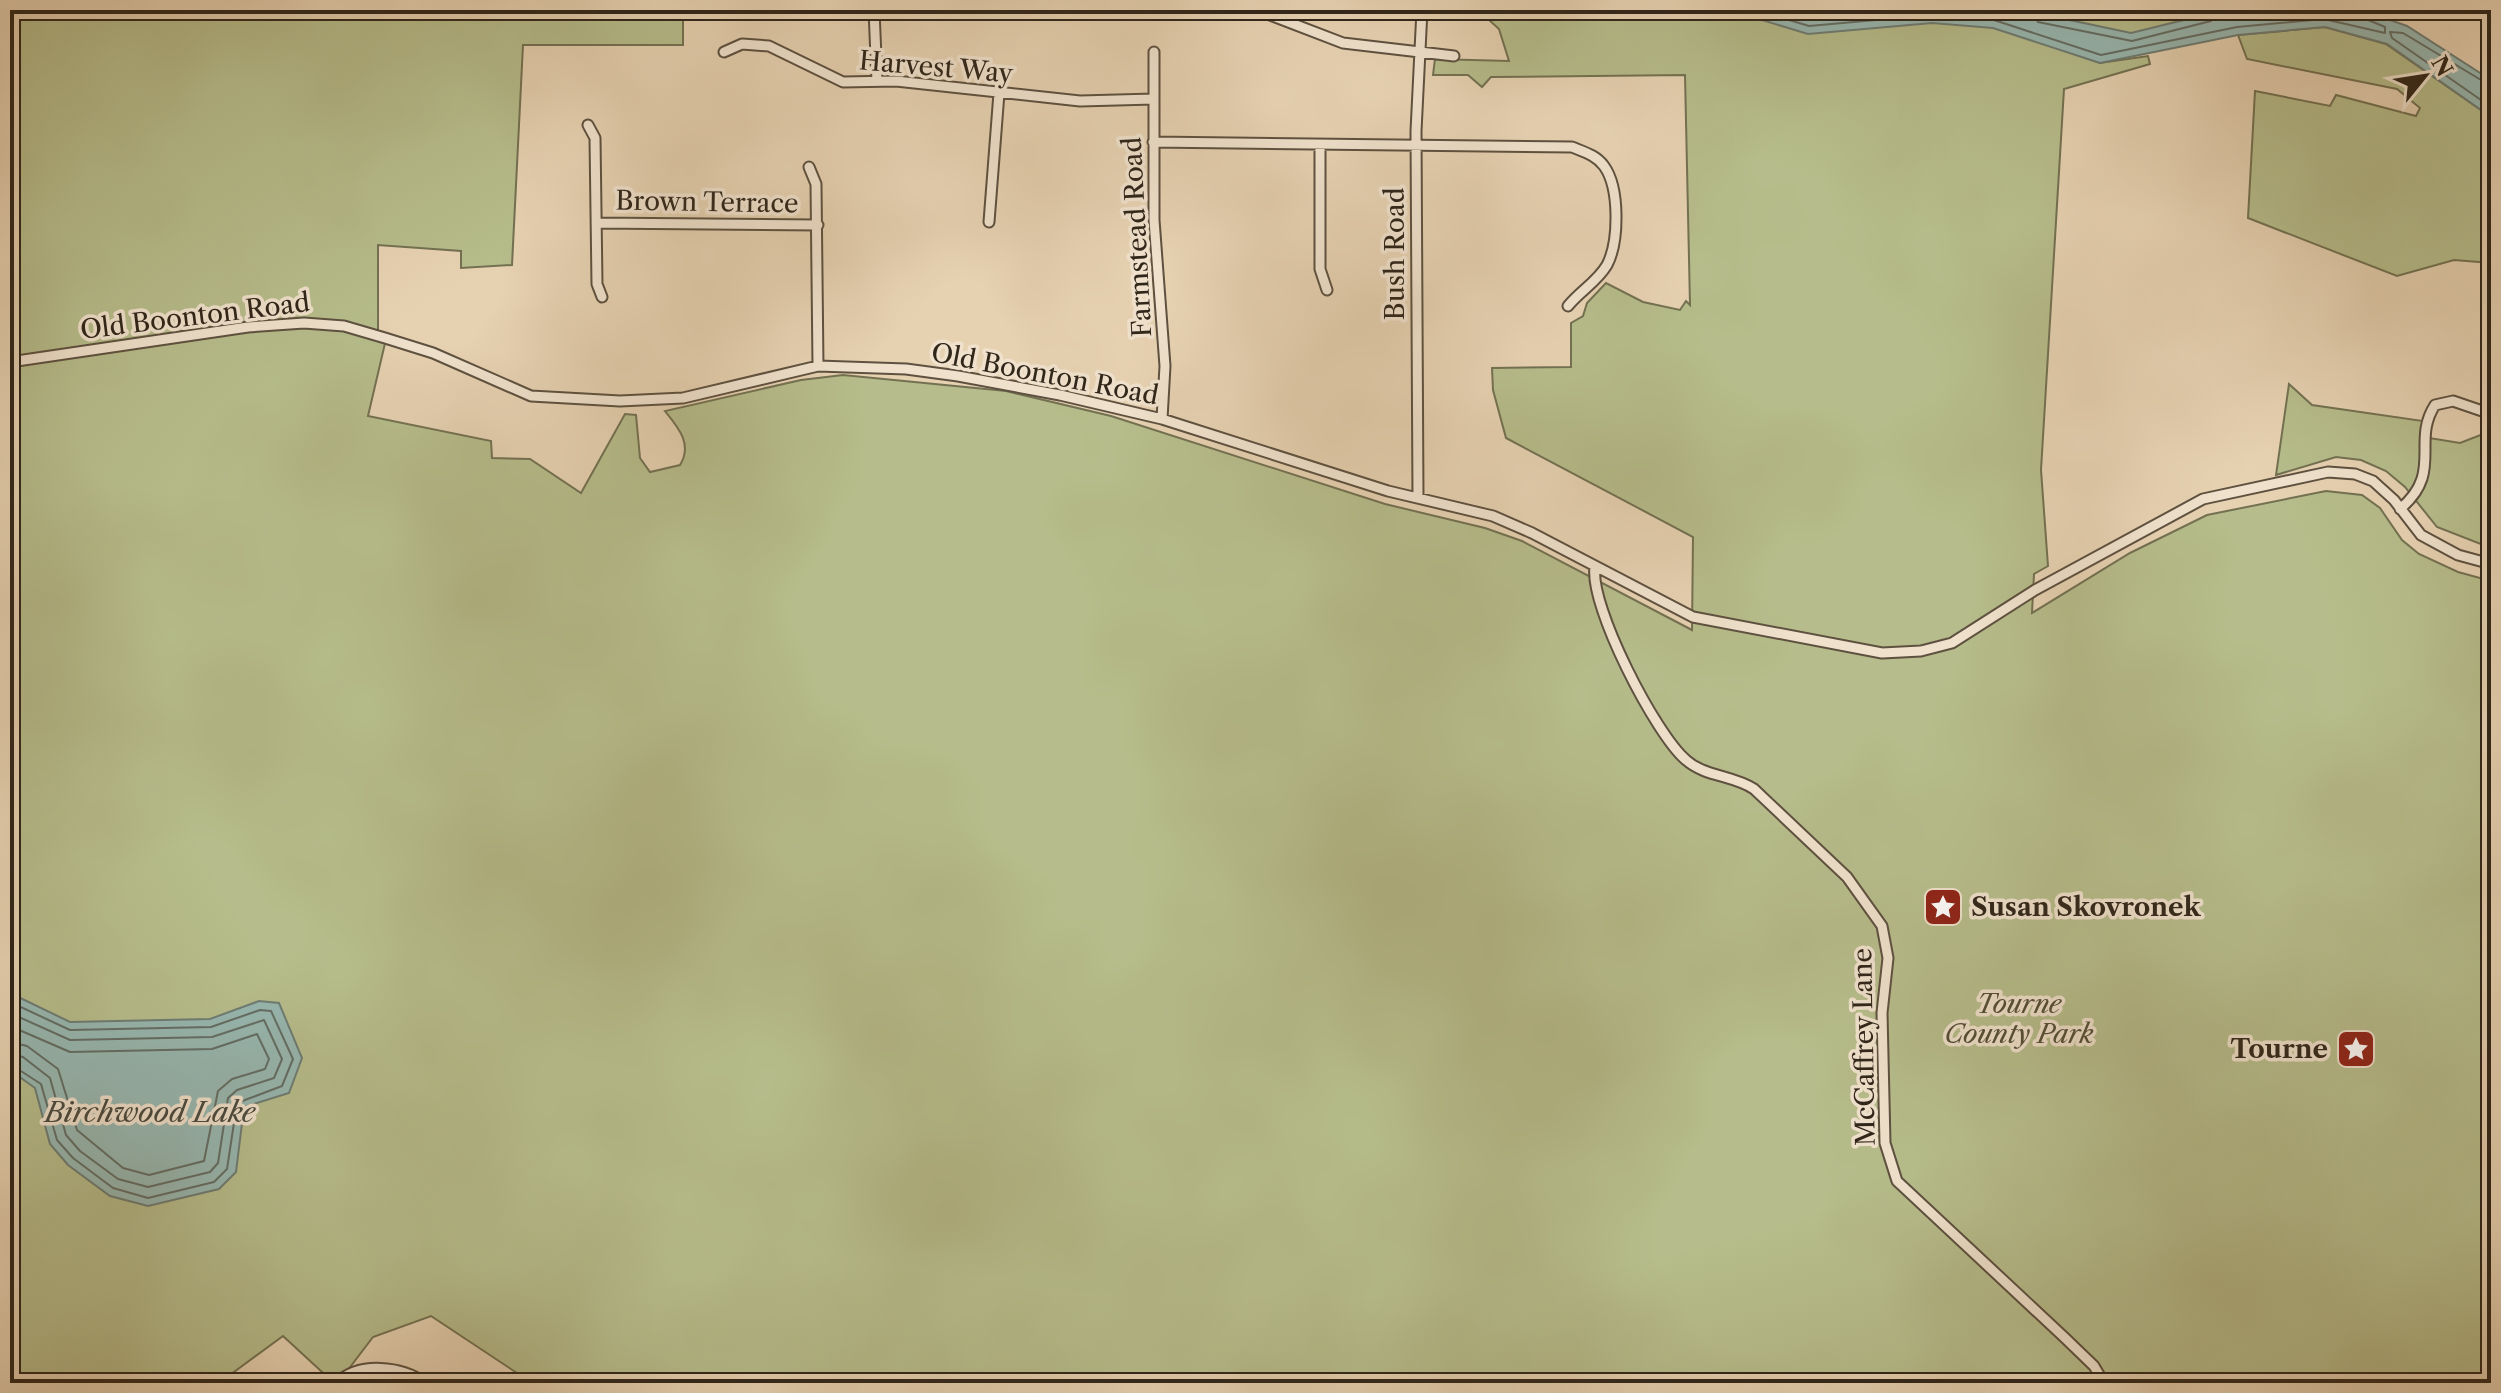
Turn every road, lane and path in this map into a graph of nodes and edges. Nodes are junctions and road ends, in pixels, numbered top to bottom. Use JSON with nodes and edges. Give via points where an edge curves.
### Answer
{"nodes":[{"id":1,"x":874,"y":10,"type":"edge"},
{"id":2,"x":1257,"y":10,"type":"edge"},
{"id":3,"x":1422,"y":10,"type":"edge"},
{"id":4,"x":724,"y":52,"type":"dead end"},
{"id":5,"x":1154,"y":52,"type":"dead end"},
{"id":6,"x":1419,"y":53,"type":"junction"},
{"id":7,"x":1454,"y":56,"type":"dead end"},
{"id":8,"x":877,"y":81,"type":"junction"},
{"id":9,"x":999,"y":93,"type":"junction"},
{"id":10,"x":1154,"y":99,"type":"junction"},
{"id":11,"x":588,"y":125,"type":"dead end"},
{"id":12,"x":1153,"y":142,"type":"junction"},
{"id":13,"x":1416,"y":146,"type":"junction"},
{"id":14,"x":1320,"y":147,"type":"junction"},
{"id":15,"x":809,"y":167,"type":"dead end"},
{"id":16,"x":989,"y":222,"type":"dead end"},
{"id":17,"x":596,"y":223,"type":"junction"},
{"id":18,"x":818,"y":225,"type":"junction"},
{"id":19,"x":1327,"y":290,"type":"dead end"},
{"id":20,"x":602,"y":297,"type":"dead end"},
{"id":21,"x":1568,"y":306,"type":"dead end"},
{"id":22,"x":10,"y":362,"type":"edge"},
{"id":23,"x":818,"y":366,"type":"junction"},
{"id":24,"x":2491,"y":414,"type":"edge"},
{"id":25,"x":1162,"y":419,"type":"junction"},
{"id":26,"x":1418,"y":498,"type":"junction"},
{"id":27,"x":2400,"y":509,"type":"junction"},
{"id":28,"x":2491,"y":564,"type":"edge"},
{"id":29,"x":1595,"y":567,"type":"junction"},
{"id":30,"x":1609,"y":575,"type":"junction"},
{"id":31,"x":1598,"y":598,"type":"junction"},
{"id":32,"x":337,"y":1383,"type":"edge"},
{"id":33,"x":425,"y":1383,"type":"edge"},
{"id":34,"x":2104,"y":1383,"type":"edge"}],
"edges":[{"from":1,"to":8,"type":"street"},
{"from":2,"to":6,"type":"street","via":[[1343,43]]},
{"from":3,"to":6,"type":"street","name":"Bush Road"},
{"from":4,"to":8,"type":"street","name":"Harvest Way","via":[[742,44],[769,46],[843,82]]},
{"from":5,"to":10,"type":"street","name":"Farmstead Road"},
{"from":6,"to":7,"type":"street"},
{"from":6,"to":13,"type":"street","name":"Bush Road"},
{"from":8,"to":9,"type":"street","name":"Harvest Way"},
{"from":9,"to":10,"type":"street","name":"Harvest Way","via":[[1080,101]]},
{"from":9,"to":16,"type":"street"},
{"from":10,"to":12,"type":"street","name":"Farmstead Road"},
{"from":11,"to":17,"type":"street","via":[[595,138]]},
{"from":12,"to":14,"type":"street"},
{"from":12,"to":25,"type":"street","name":"Farmstead Road","via":[[1165,366]]},
{"from":13,"to":14,"type":"street"},
{"from":13,"to":21,"type":"street","via":[[1572,147],[1594,156],[1614,193],[1613,250],[1600,275]]},
{"from":13,"to":26,"type":"street","name":"Bush Road"},
{"from":14,"to":19,"type":"street","via":[[1320,269]]},
{"from":15,"to":18,"type":"street","via":[[816,184]]},
{"from":17,"to":18,"type":"street","name":"Brown Terrace"},
{"from":17,"to":20,"type":"street"},
{"from":18,"to":23,"type":"street"},
{"from":22,"to":23,"type":"street","name":"Old Boonton Road","via":[[304,323],[344,326],[399,342],[531,396],[683,398]]},
{"from":23,"to":25,"type":"street","name":"Old Boonton Road","via":[[958,376]]},
{"from":24,"to":27,"type":"street","via":[[2453,401],[2435,405],[2428,420],[2424,482],[2418,495]]},
{"from":25,"to":26,"type":"street","name":"Old Boonton Road"},
{"from":26,"to":29,"type":"street","name":"Old Boonton Road","via":[[1510,523]]},
{"from":27,"to":28,"type":"street","name":"Old Boonton Road","via":[[2412,527],[2433,542]]},
{"from":27,"to":30,"type":"street","name":"Old Boonton Road","via":[[2382,487],[2355,474],[2328,472],[2241,488],[2179,509],[1952,643],[1921,651],[1882,653],[1693,617]]},
{"from":29,"to":30,"type":"street","name":"Old Boonton Road"},
{"from":29,"to":31,"type":"street","name":"McCaffrey Lane"},
{"from":30,"to":31,"type":"street"},
{"from":31,"to":34,"type":"street","name":"McCaffrey Lane","via":[[1619,653],[1678,753],[1701,770],[1754,789],[1847,877],[1882,926],[1888,958],[1882,1013],[1885,1143],[1897,1181],[2074,1346]]},
{"from":32,"to":33,"type":"street","via":[[371,1367]]}]}
